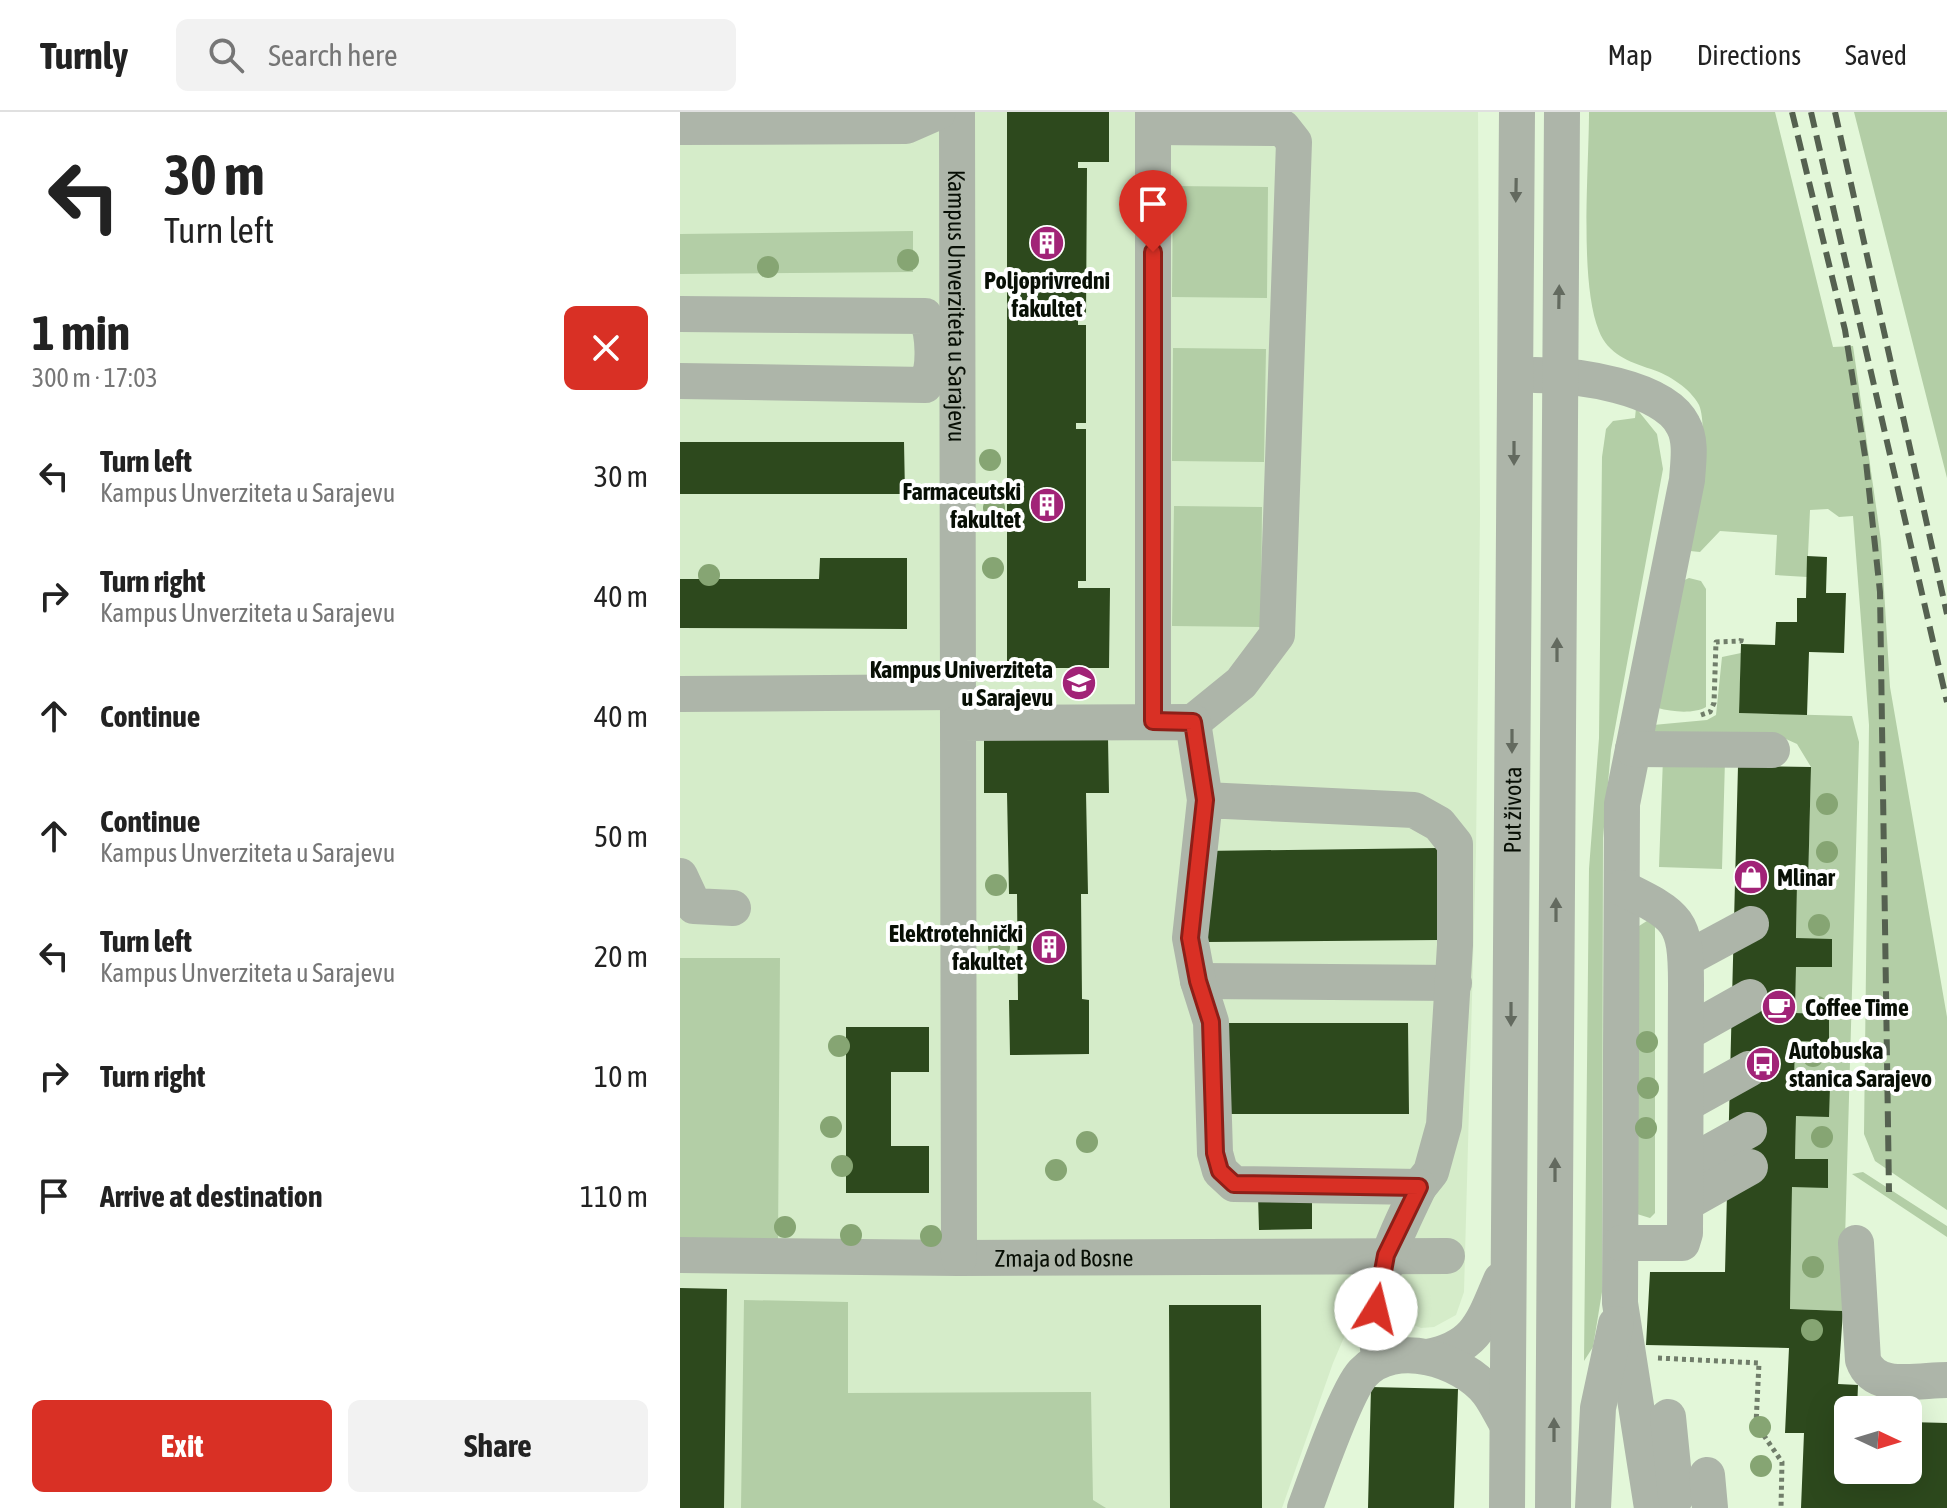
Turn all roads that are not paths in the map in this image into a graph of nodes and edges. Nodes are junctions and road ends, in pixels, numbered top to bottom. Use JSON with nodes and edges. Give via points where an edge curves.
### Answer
{"nodes":[{"id":1,"x":938,"y":112,"type":"edge"},
{"id":2,"x":957,"y":112,"type":"edge"},
{"id":3,"x":1517,"y":112,"type":"edge"},
{"id":4,"x":1562,"y":112,"type":"edge"},
{"id":5,"x":1153,"y":119,"type":"edge"},
{"id":6,"x":680,"y":127,"type":"edge"},
{"id":7,"x":680,"y":314,"type":"edge"},
{"id":8,"x":1514,"y":375,"type":"junction"},
{"id":9,"x":1558,"y":375,"type":"junction"},
{"id":10,"x":680,"y":381,"type":"edge"},
{"id":11,"x":680,"y":694,"type":"edge"},
{"id":12,"x":958,"y":708,"type":"junction"},
{"id":13,"x":1153,"y":721,"type":"junction"},
{"id":14,"x":1193,"y":722,"type":"junction"},
{"id":15,"x":1633,"y":749,"type":"junction"},
{"id":16,"x":1772,"y":750,"type":"dead end"},
{"id":17,"x":1205,"y":800,"type":"junction"},
{"id":18,"x":680,"y":876,"type":"edge"},
{"id":19,"x":1622,"y":888,"type":"junction"},
{"id":20,"x":733,"y":908,"type":"dead end"},
{"id":21,"x":1198,"y":981,"type":"junction"},
{"id":22,"x":1454,"y":983,"type":"junction"},
{"id":23,"x":1750,"y":1062,"type":"junction"},
{"id":24,"x":1686,"y":1098,"type":"junction"},
{"id":25,"x":1419,"y":1187,"type":"junction"},
{"id":26,"x":1621,"y":1243,"type":"junction"},
{"id":27,"x":1856,"y":1243,"type":"dead end"},
{"id":28,"x":680,"y":1255,"type":"edge"},
{"id":29,"x":1386,"y":1255,"type":"junction"},
{"id":30,"x":1447,"y":1256,"type":"dead end"},
{"id":31,"x":959,"y":1258,"type":"junction"},
{"id":32,"x":1511,"y":1258,"type":"junction"},
{"id":33,"x":1620,"y":1303,"type":"junction"},
{"id":34,"x":1428,"y":1357,"type":"junction"},
{"id":35,"x":1380,"y":1359,"type":"junction"},
{"id":36,"x":1947,"y":1380,"type":"edge"},
{"id":37,"x":1668,"y":1417,"type":"dead end"},
{"id":38,"x":1507,"y":1424,"type":"junction"},
{"id":39,"x":1692,"y":1494,"type":"edge"},
{"id":40,"x":1305,"y":1508,"type":"edge"},
{"id":41,"x":1507,"y":1508,"type":"edge"},
{"id":42,"x":1553,"y":1508,"type":"edge"},
{"id":43,"x":1593,"y":1508,"type":"edge"}],
"edges":[{"from":1,"to":6,"type":"street","via":[[906,126]]},
{"from":2,"to":12,"type":"street","name":"Kampus Unverziteta u Sarajevu"},
{"from":3,"to":8,"type":"street","name":"Put života","one_way":true},
{"from":9,"to":4,"type":"street","name":"Put života","one_way":true},
{"from":5,"to":13,"type":"street"},
{"from":5,"to":14,"type":"street","via":[[1283,128],[1294,142],[1277,635],[1241,683]]},
{"from":7,"to":10,"type":"street","via":[[925,316],[932,358],[925,385]]},
{"from":8,"to":9,"type":"street"},
{"from":8,"to":32,"type":"street","name":"Put života","one_way":true},
{"from":9,"to":15,"type":"street","via":[[1656,398],[1673,409],[1685,427],[1687,480]]},
{"from":42,"to":9,"type":"street","name":"Put života","one_way":true},
{"from":11,"to":12,"type":"street"},
{"from":12,"to":13,"type":"street"},
{"from":12,"to":31,"type":"street","name":"Kampus Unverziteta u Sarajevu"},
{"from":13,"to":14,"type":"street"},
{"from":14,"to":17,"type":"street"},
{"from":15,"to":16,"type":"street"},
{"from":15,"to":19,"type":"street","via":[[1622,804]]},
{"from":17,"to":21,"type":"street","via":[[1190,938]]},
{"from":17,"to":22,"type":"street","via":[[1414,810],[1439,824],[1455,844]]},
{"from":18,"to":20,"type":"street","via":[[694,906]]},
{"from":19,"to":24,"type":"street","via":[[1647,900],[1683,932]]},
{"from":19,"to":26,"type":"street"},
{"from":21,"to":22,"type":"street"},
{"from":21,"to":25,"type":"street","via":[[1211,1022],[1220,1171],[1234,1184]]},
{"from":22,"to":25,"type":"street","via":[[1444,1125],[1431,1172]]},
{"from":23,"to":24,"type":"street"},
{"from":23,"to":24,"type":"street"},
{"from":23,"to":24,"type":"street"},
{"from":23,"to":24,"type":"street"},
{"from":23,"to":24,"type":"street"},
{"from":24,"to":26,"type":"street","via":[[1682,1243]]},
{"from":25,"to":29,"type":"street"},
{"from":26,"to":33,"type":"street"},
{"from":27,"to":36,"type":"street","via":[[1868,1373],[1878,1381]]},
{"from":28,"to":31,"type":"street","name":"Zmaja od Bosne"},
{"from":29,"to":30,"type":"street","name":"Zmaja od Bosne"},
{"from":29,"to":31,"type":"street","name":"Zmaja od Bosne"},
{"from":29,"to":35,"type":"street","via":[[1374,1331]]},
{"from":32,"to":34,"type":"street","via":[[1483,1324],[1453,1352]]},
{"from":32,"to":38,"type":"street","name":"Put života"},
{"from":33,"to":39,"type":"street"},
{"from":33,"to":43,"type":"street","via":[[1598,1408]]},
{"from":34,"to":35,"type":"street"},
{"from":34,"to":38,"type":"street","via":[[1487,1390]]},
{"from":35,"to":40,"type":"street","via":[[1361,1375]]},
{"from":37,"to":39,"type":"street"},
{"from":38,"to":41,"type":"street","name":"Put života"}]}
